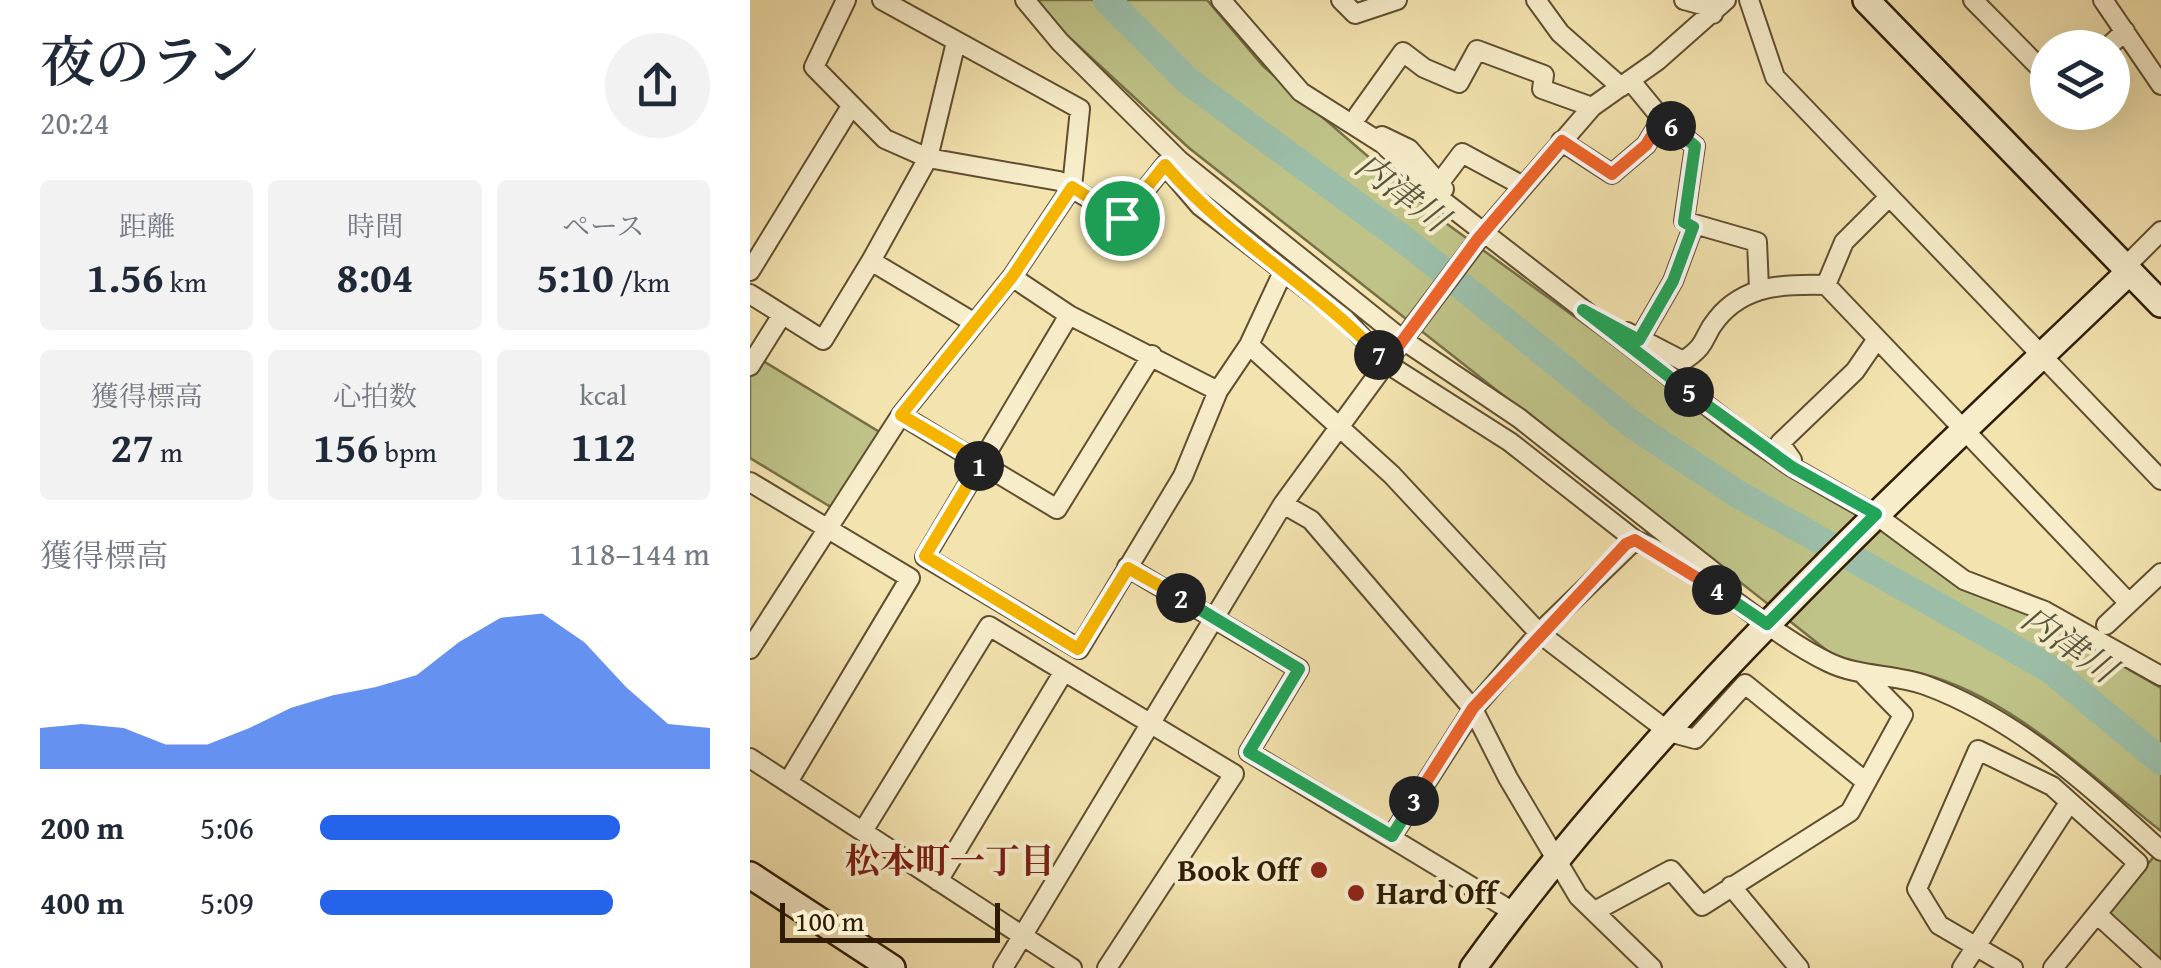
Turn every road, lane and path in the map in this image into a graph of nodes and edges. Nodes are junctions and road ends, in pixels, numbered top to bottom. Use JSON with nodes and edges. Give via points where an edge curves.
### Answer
{"nodes":[{"id":1,"x":846,"y":0,"type":"edge"},
{"id":2,"x":1025,"y":0,"type":"edge"},
{"id":3,"x":1221,"y":0,"type":"edge"},
{"id":4,"x":1341,"y":0,"type":"edge"},
{"id":5,"x":1396,"y":0,"type":"edge"},
{"id":6,"x":1536,"y":0,"type":"edge"},
{"id":7,"x":1684,"y":0,"type":"edge"},
{"id":8,"x":1749,"y":0,"type":"edge"},
{"id":9,"x":1866,"y":0,"type":"edge"},
{"id":10,"x":1974,"y":0,"type":"edge"},
{"id":11,"x":893,"y":3,"type":"edge"},
{"id":12,"x":2111,"y":3,"type":"edge"},
{"id":13,"x":1719,"y":7,"type":"edge"},
{"id":14,"x":2125,"y":30,"type":"edge"},
{"id":15,"x":2130,"y":37,"type":"edge"},
{"id":16,"x":956,"y":42,"type":"junction"},
{"id":17,"x":2030,"y":58,"type":"edge"},
{"id":18,"x":1626,"y":84,"type":"junction"},
{"id":19,"x":2161,"y":85,"type":"edge"},
{"id":20,"x":1592,"y":107,"type":"junction"},
{"id":21,"x":850,"y":108,"type":"junction"},
{"id":22,"x":1335,"y":114,"type":"junction"},
{"id":23,"x":1358,"y":115,"type":"junction"},
{"id":24,"x":1662,"y":119,"type":"junction"},
{"id":25,"x":1382,"y":140,"type":"junction"},
{"id":26,"x":1562,"y":141,"type":"junction"},
{"id":27,"x":928,"y":158,"type":"junction"},
{"id":28,"x":1440,"y":181,"type":"junction"},
{"id":29,"x":1523,"y":186,"type":"junction"},
{"id":30,"x":1072,"y":187,"type":"junction"},
{"id":31,"x":1888,"y":197,"type":"junction"},
{"id":32,"x":1451,"y":207,"type":"junction"},
{"id":33,"x":1693,"y":227,"type":"junction"},
{"id":34,"x":2161,"y":232,"type":"edge"},
{"id":35,"x":1480,"y":236,"type":"junction"},
{"id":36,"x":871,"y":260,"type":"junction"},
{"id":37,"x":2126,"y":270,"type":"junction"},
{"id":38,"x":750,"y":271,"type":"edge"},
{"id":39,"x":1282,"y":274,"type":"junction"},
{"id":40,"x":1012,"y":277,"type":"junction"},
{"id":41,"x":1826,"y":286,"type":"junction"},
{"id":42,"x":1759,"y":288,"type":"junction"},
{"id":43,"x":750,"y":294,"type":"edge"},
{"id":44,"x":2161,"y":304,"type":"edge"},
{"id":45,"x":1583,"y":310,"type":"junction"},
{"id":46,"x":782,"y":315,"type":"junction"},
{"id":47,"x":1069,"y":315,"type":"junction"},
{"id":48,"x":973,"y":322,"type":"junction"},
{"id":49,"x":1407,"y":334,"type":"junction"},
{"id":50,"x":1878,"y":338,"type":"junction"},
{"id":51,"x":1639,"y":340,"type":"junction"},
{"id":52,"x":1248,"y":345,"type":"junction"},
{"id":53,"x":1152,"y":355,"type":"junction"},
{"id":54,"x":2041,"y":356,"type":"junction"},
{"id":55,"x":1386,"y":363,"type":"junction"},
{"id":56,"x":750,"y":366,"type":"edge"},
{"id":57,"x":1218,"y":391,"type":"junction"},
{"id":58,"x":901,"y":415,"type":"junction"},
{"id":59,"x":1340,"y":428,"type":"junction"},
{"id":60,"x":1965,"y":430,"type":"junction"},
{"id":61,"x":981,"y":462,"type":"junction"},
{"id":62,"x":1792,"y":467,"type":"junction"},
{"id":63,"x":2161,"y":480,"type":"edge"},
{"id":64,"x":750,"y":482,"type":"edge"},
{"id":65,"x":1283,"y":504,"type":"junction"},
{"id":66,"x":1874,"y":517,"type":"junction"},
{"id":67,"x":828,"y":528,"type":"junction"},
{"id":68,"x":1635,"y":540,"type":"junction"},
{"id":69,"x":1128,"y":568,"type":"junction"},
{"id":70,"x":2161,"y":573,"type":"edge"},
{"id":71,"x":1727,"y":597,"type":"junction"},
{"id":72,"x":2129,"y":603,"type":"junction"},
{"id":73,"x":1214,"y":616,"type":"junction"},
{"id":74,"x":1773,"y":619,"type":"junction"},
{"id":75,"x":2106,"y":626,"type":"dead end"},
{"id":76,"x":1538,"y":634,"type":"junction"},
{"id":77,"x":750,"y":649,"type":"edge"},
{"id":78,"x":1861,"y":672,"type":"junction"},
{"id":79,"x":1063,"y":673,"type":"junction"},
{"id":80,"x":2161,"y":676,"type":"edge"},
{"id":81,"x":1473,"y":708,"type":"junction"},
{"id":82,"x":1151,"y":723,"type":"junction"},
{"id":83,"x":1669,"y":732,"type":"junction"},
{"id":84,"x":750,"y":758,"type":"edge"},
{"id":85,"x":788,"y":782,"type":"junction"},
{"id":86,"x":1866,"y":782,"type":"junction"},
{"id":87,"x":2069,"y":803,"type":"junction"},
{"id":88,"x":863,"y":831,"type":"junction"},
{"id":89,"x":1392,"y":836,"type":"junction"},
{"id":90,"x":2161,"y":851,"type":"edge"},
{"id":91,"x":1557,"y":862,"type":"junction"},
{"id":92,"x":750,"y":875,"type":"edge"},
{"id":93,"x":938,"y":881,"type":"junction"},
{"id":94,"x":1730,"y":886,"type":"junction"},
{"id":95,"x":1596,"y":911,"type":"junction"},
{"id":96,"x":1515,"y":913,"type":"junction"},
{"id":97,"x":2097,"y":914,"type":"junction"},
{"id":98,"x":1023,"y":936,"type":"junction"},
{"id":99,"x":1976,"y":947,"type":"junction"},
{"id":100,"x":892,"y":968,"type":"edge"},
{"id":101,"x":1003,"y":968,"type":"edge"},
{"id":102,"x":1072,"y":968,"type":"edge"},
{"id":103,"x":1107,"y":968,"type":"edge"},
{"id":104,"x":1474,"y":968,"type":"edge"},
{"id":105,"x":1652,"y":968,"type":"edge"},
{"id":106,"x":1799,"y":968,"type":"edge"},
{"id":107,"x":1962,"y":968,"type":"edge"},
{"id":108,"x":2014,"y":968,"type":"edge"},
{"id":109,"x":2053,"y":968,"type":"edge"},
{"id":110,"x":2156,"y":968,"type":"edge"}],
"edges":[{"from":1,"to":21,"type":"street","via":[[814,67]]},
{"from":2,"to":49,"type":"street","via":[[1180,160]]},
{"from":3,"to":22,"type":"street","via":[[1301,92]]},
{"from":4,"to":5,"type":"street","via":[[1355,14]]},
{"from":6,"to":18,"type":"street","via":[[1560,33]]},
{"from":7,"to":13,"type":"street"},
{"from":8,"to":31,"type":"street","via":[[1775,77]]},
{"from":9,"to":37,"type":"main road"},
{"from":10,"to":17,"type":"street"},
{"from":11,"to":16,"type":"street"},
{"from":12,"to":14,"type":"street"},
{"from":13,"to":18,"type":"street"},
{"from":15,"to":19,"type":"street"},
{"from":16,"to":27,"type":"street"},
{"from":16,"to":30,"type":"street","via":[[1080,109]]},
{"from":18,"to":20,"type":"street"},
{"from":18,"to":24,"type":"street"},
{"from":20,"to":23,"type":"street","via":[[1542,89],[1544,75],[1477,50],[1459,82],[1404,52]]},
{"from":20,"to":26,"type":"street"},
{"from":21,"to":27,"type":"street","via":[[885,139]]},
{"from":21,"to":38,"type":"street"},
{"from":22,"to":23,"type":"street"},
{"from":22,"to":25,"type":"street"},
{"from":23,"to":25,"type":"street"},
{"from":24,"to":26,"type":"street","via":[[1646,145],[1612,174]]},
{"from":24,"to":33,"type":"street","via":[[1695,146],[1684,222]]},
{"from":25,"to":28,"type":"street","via":[[1409,149]]},
{"from":25,"to":32,"type":"street"},
{"from":26,"to":29,"type":"street"},
{"from":27,"to":30,"type":"street"},
{"from":27,"to":36,"type":"street"},
{"from":28,"to":29,"type":"street","via":[[1462,154]]},
{"from":28,"to":32,"type":"street"},
{"from":29,"to":35,"type":"street"},
{"from":30,"to":39,"type":"street","via":[[1122,218],[1165,165],[1200,206]]},
{"from":30,"to":40,"type":"street"},
{"from":31,"to":41,"type":"street","via":[[1844,242]]},
{"from":31,"to":54,"type":"street"},
{"from":32,"to":35,"type":"street"},
{"from":33,"to":42,"type":"street","via":[[1757,242]]},
{"from":33,"to":51,"type":"street","via":[[1673,281]]},
{"from":34,"to":37,"type":"street"},
{"from":35,"to":45,"type":"street"},
{"from":35,"to":49,"type":"street"},
{"from":36,"to":46,"type":"street","via":[[823,340]]},
{"from":36,"to":48,"type":"street"},
{"from":37,"to":44,"type":"main road"},
{"from":37,"to":54,"type":"main road"},
{"from":39,"to":52,"type":"street"},
{"from":39,"to":55,"type":"street","via":[[1344,318]]},
{"from":40,"to":47,"type":"street"},
{"from":40,"to":48,"type":"street"},
{"from":41,"to":42,"type":"street"},
{"from":41,"to":50,"type":"street"},
{"from":42,"to":51,"type":"street","via":[[1716,319],[1704,347],[1684,361]]},
{"from":43,"to":46,"type":"street"},
{"from":45,"to":51,"type":"street"},
{"from":45,"to":62,"type":"street"},
{"from":46,"to":56,"type":"street"},
{"from":47,"to":53,"type":"street"},
{"from":47,"to":61,"type":"street"},
{"from":48,"to":58,"type":"street"},
{"from":49,"to":55,"type":"street"},
{"from":49,"to":71,"type":"street","via":[[1724,580]]},
{"from":50,"to":60,"type":"street"},
{"from":50,"to":62,"type":"street","via":[[1855,372],[1780,443]]},
{"from":52,"to":57,"type":"street"},
{"from":52,"to":59,"type":"street"},
{"from":53,"to":57,"type":"street"},
{"from":53,"to":61,"type":"street","via":[[1057,508]]},
{"from":54,"to":60,"type":"main road"},
{"from":54,"to":63,"type":"street"},
{"from":55,"to":59,"type":"street"},
{"from":55,"to":68,"type":"street","via":[[1510,442]]},
{"from":57,"to":69,"type":"street","via":[[1182,476]]},
{"from":58,"to":61,"type":"street"},
{"from":58,"to":67,"type":"street"},
{"from":59,"to":65,"type":"street"},
{"from":59,"to":76,"type":"street"},
{"from":60,"to":66,"type":"main road"},
{"from":60,"to":72,"type":"street"},
{"from":61,"to":69,"type":"street","via":[[925,556],[1078,649]]},
{"from":62,"to":66,"type":"street"},
{"from":64,"to":67,"type":"street"},
{"from":65,"to":73,"type":"street"},
{"from":65,"to":81,"type":"street","via":[[1311,520]]},
{"from":66,"to":74,"type":"main road"},
{"from":66,"to":80,"type":"street","via":[[1964,580],[2044,611]]},
{"from":67,"to":77,"type":"street"},
{"from":67,"to":85,"type":"street","via":[[910,578]]},
{"from":68,"to":71,"type":"street"},
{"from":68,"to":76,"type":"street"},
{"from":69,"to":73,"type":"street"},
{"from":70,"to":72,"type":"street"},
{"from":71,"to":74,"type":"street"},
{"from":72,"to":75,"type":"street"},
{"from":73,"to":82,"type":"street"},
{"from":73,"to":89,"type":"street","via":[[1299,669],[1249,752]]},
{"from":74,"to":78,"type":"street","via":[[1830,663]]},
{"from":74,"to":83,"type":"main road"},
{"from":76,"to":81,"type":"street"},
{"from":76,"to":83,"type":"street"},
{"from":78,"to":86,"type":"street","via":[[1903,715]]},
{"from":78,"to":90,"type":"street","via":[[1921,684],[2016,730]]},
{"from":79,"to":82,"type":"street"},
{"from":79,"to":88,"type":"street","via":[[989,626]]},
{"from":79,"to":93,"type":"street"},
{"from":81,"to":89,"type":"street"},
{"from":81,"to":91,"type":"street"},
{"from":82,"to":98,"type":"street"},
{"from":82,"to":103,"type":"street","via":[[1234,774]]},
{"from":83,"to":86,"type":"street","via":[[1695,740],[1745,684]]},
{"from":83,"to":91,"type":"main road"},
{"from":84,"to":85,"type":"street"},
{"from":85,"to":88,"type":"street"},
{"from":86,"to":94,"type":"street","via":[[1850,812]]},
{"from":87,"to":97,"type":"street","via":[[2138,863]]},
{"from":87,"to":99,"type":"street"},
{"from":87,"to":99,"type":"street","via":[[2052,786],[1978,750],[1917,889],[1939,925]]},
{"from":88,"to":93,"type":"street"},
{"from":89,"to":96,"type":"street"},
{"from":91,"to":95,"type":"street"},
{"from":91,"to":96,"type":"main road"},
{"from":92,"to":100,"type":"main road"},
{"from":93,"to":98,"type":"street"},
{"from":94,"to":95,"type":"street","via":[[1702,906],[1670,870]]},
{"from":94,"to":106,"type":"street"},
{"from":95,"to":105,"type":"street"},
{"from":96,"to":104,"type":"main road"},
{"from":97,"to":109,"type":"street"},
{"from":97,"to":110,"type":"street"},
{"from":98,"to":101,"type":"street"},
{"from":98,"to":102,"type":"street"},
{"from":99,"to":107,"type":"street"},
{"from":99,"to":108,"type":"street"}]}
